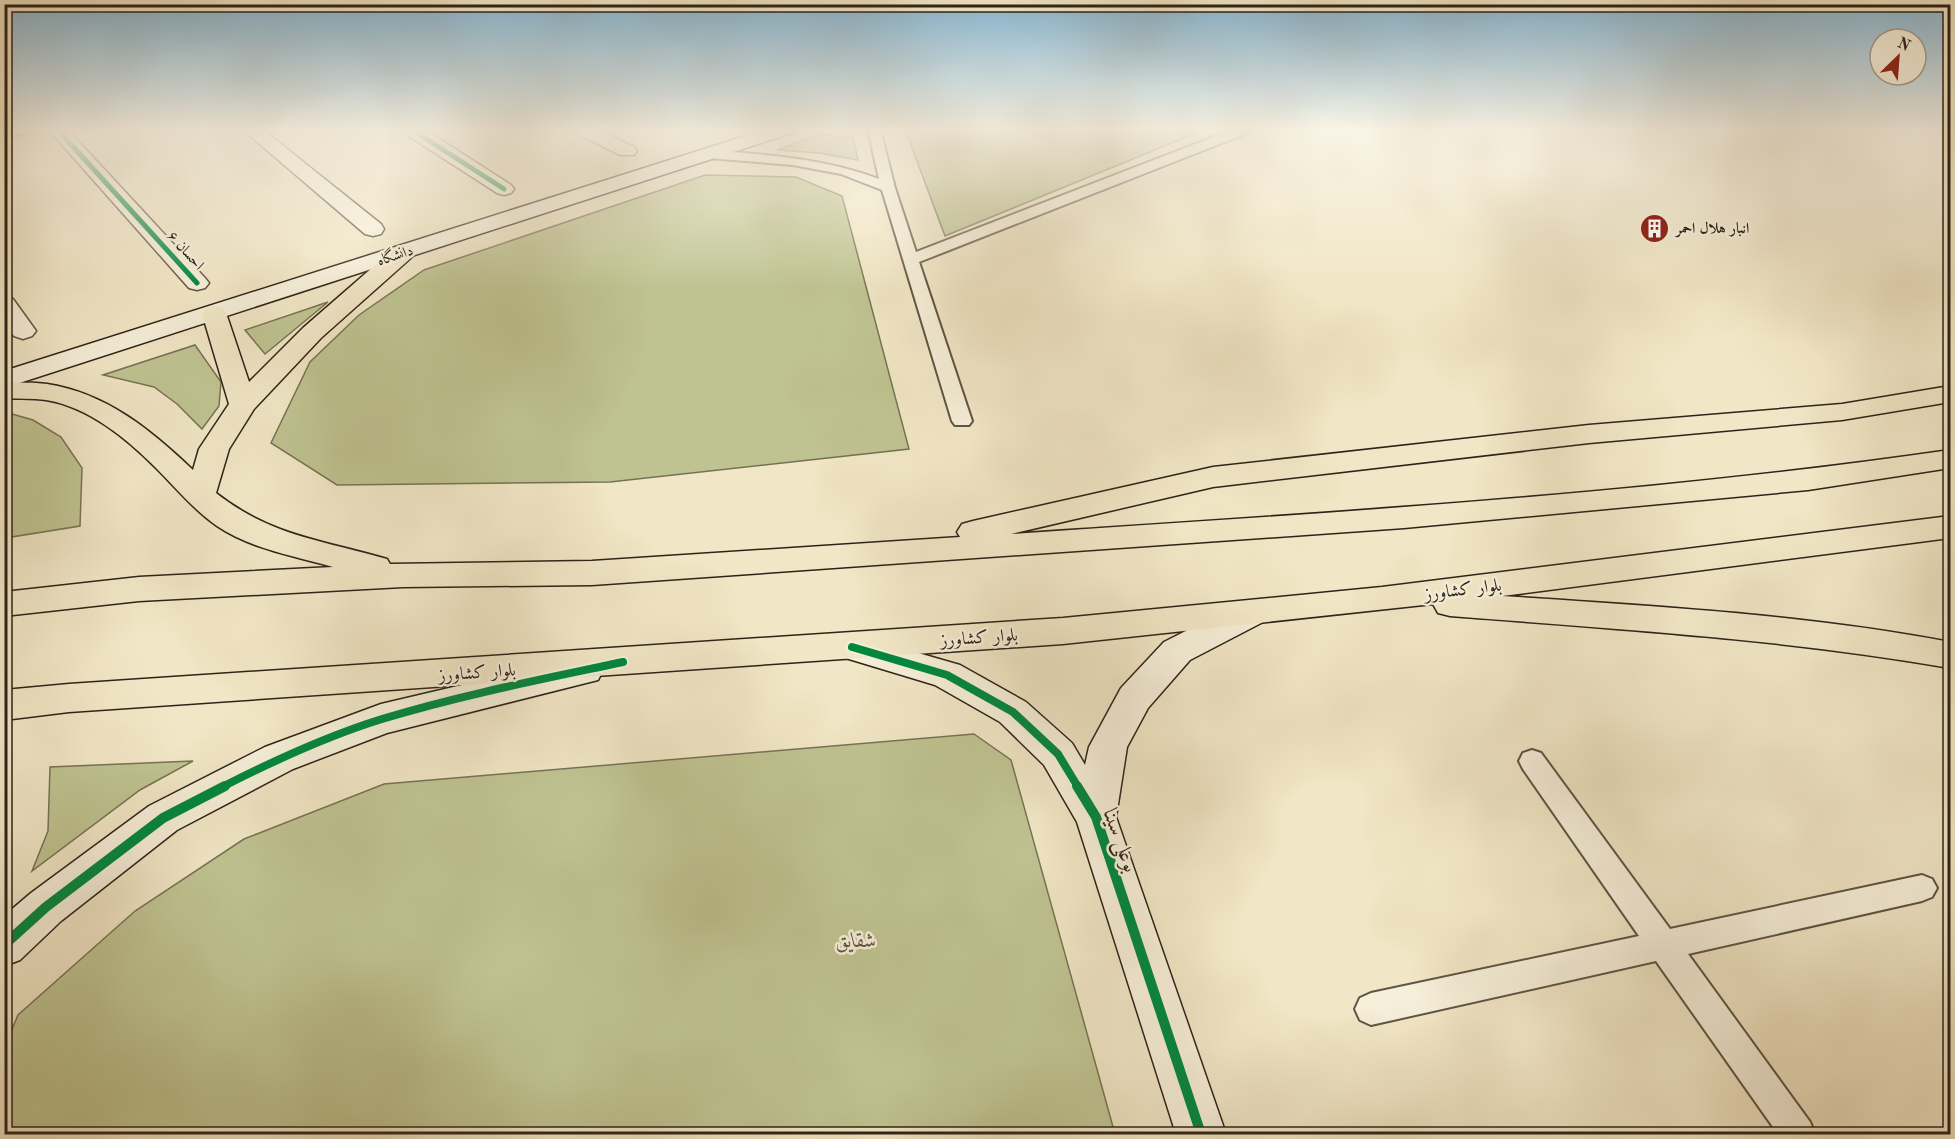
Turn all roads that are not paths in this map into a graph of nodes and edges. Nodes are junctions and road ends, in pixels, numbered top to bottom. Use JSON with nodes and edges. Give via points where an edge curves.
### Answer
{"nodes":[{"id":1,"x":105,"y":182,"type":"edge"},
{"id":2,"x":316,"y":182,"type":"edge"},
{"id":3,"x":493,"y":182,"type":"edge"},
{"id":4,"x":621,"y":182,"type":"edge"},
{"id":5,"x":873,"y":182,"type":"edge"},
{"id":6,"x":887,"y":182,"type":"edge"},
{"id":7,"x":1109,"y":182,"type":"edge"},
{"id":8,"x":888,"y":188,"type":"junction"},
{"id":9,"x":504,"y":189,"type":"dead end"},
{"id":10,"x":373,"y":229,"type":"dead end"},
{"id":11,"x":404,"y":252,"type":"junction"},
{"id":12,"x":911,"y":260,"type":"junction"},
{"id":13,"x":197,"y":283,"type":"dead end"},
{"id":14,"x":4,"y":304,"type":"edge"},
{"id":15,"x":214,"y":313,"type":"junction"},
{"id":16,"x":23,"y":331,"type":"dead end"},
{"id":17,"x":4,"y":380,"type":"edge"},
{"id":18,"x":4,"y":390,"type":"edge"},
{"id":19,"x":1950,"y":394,"type":"edge"},
{"id":20,"x":243,"y":404,"type":"junction"},
{"id":21,"x":962,"y":421,"type":"dead end"},
{"id":22,"x":1950,"y":459,"type":"edge"},
{"id":23,"x":200,"y":496,"type":"junction"},
{"id":24,"x":1950,"y":527,"type":"edge"},
{"id":25,"x":870,"y":555,"type":"junction"},
{"id":26,"x":403,"y":575,"type":"junction"},
{"id":27,"x":1382,"y":599,"type":"junction"},
{"id":28,"x":4,"y":604,"type":"edge"},
{"id":29,"x":1251,"y":613,"type":"junction"},
{"id":30,"x":852,"y":647,"type":"junction"},
{"id":31,"x":1950,"y":655,"type":"edge"},
{"id":32,"x":623,"y":662,"type":"junction"},
{"id":33,"x":4,"y":705,"type":"edge"},
{"id":34,"x":1532,"y":761,"type":"dead end"},
{"id":35,"x":1096,"y":817,"type":"junction"},
{"id":36,"x":1922,"y":888,"type":"dead end"},
{"id":37,"x":4,"y":945,"type":"edge"},
{"id":38,"x":1663,"y":945,"type":"junction"},
{"id":39,"x":1371,"y":1009,"type":"dead end"},
{"id":40,"x":1201,"y":1134,"type":"edge"},
{"id":41,"x":1798,"y":1134,"type":"edge"}],
"edges":[{"from":1,"to":13,"type":"street","name":"احسان ۶"},
{"from":2,"to":10,"type":"street"},
{"from":3,"to":9,"type":"street"},
{"from":4,"to":11,"type":"street","name":"دانشگاه"},
{"from":5,"to":8,"type":"lane"},
{"from":6,"to":8,"type":"lane"},
{"from":7,"to":12,"type":"lane"},
{"from":8,"to":12,"type":"lane"},
{"from":11,"to":15,"type":"street","name":"دانشگاه"},
{"from":11,"to":20,"type":"main road","via":[[312,333]]},
{"from":12,"to":21,"type":"lane"},
{"from":14,"to":16,"type":"street"},
{"from":15,"to":17,"type":"street","name":"دانشگاه"},
{"from":15,"to":20,"type":"main road"},
{"from":18,"to":23,"type":"main road","via":[[51,393],[91,406],[157,450]]},
{"from":19,"to":25,"type":"main road","via":[[1842,412],[1589,434],[1213,477]]},
{"from":20,"to":23,"type":"main road","via":[[214,449]]},
{"from":22,"to":25,"type":"main road","via":[[1808,480],[1404,518]]},
{"from":23,"to":26,"type":"main road","via":[[229,519],[270,539]]},
{"from":24,"to":27,"type":"main road","name":"بلوار کشاورز"},
{"from":25,"to":26,"type":"main road","via":[[592,573]]},
{"from":26,"to":28,"type":"main road","via":[[139,589]]},
{"from":27,"to":29,"type":"main road","name":"بلوار کشاورز"},
{"from":27,"to":31,"type":"main road","via":[[1717,625],[1888,643]]},
{"from":29,"to":30,"type":"main road","name":"بلوار کشاورز"},
{"from":29,"to":35,"type":"street","via":[[1177,651],[1134,698],[1108,747]]},
{"from":30,"to":32,"type":"main road","name":"بلوار کشاورز"},
{"from":30,"to":35,"type":"street","name":"بوعلی سینا","via":[[947,675],[1013,712],[1058,754]]},
{"from":32,"to":33,"type":"main road","name":"بلوار کشاورز"},
{"from":32,"to":37,"type":"street","via":[[381,718],[279,758],[163,818],[46,907]]},
{"from":34,"to":38,"type":"lane"},
{"from":35,"to":40,"type":"street","name":"بوعلی سینا"},
{"from":36,"to":38,"type":"lane"},
{"from":38,"to":39,"type":"lane"},
{"from":38,"to":41,"type":"lane"}]}
